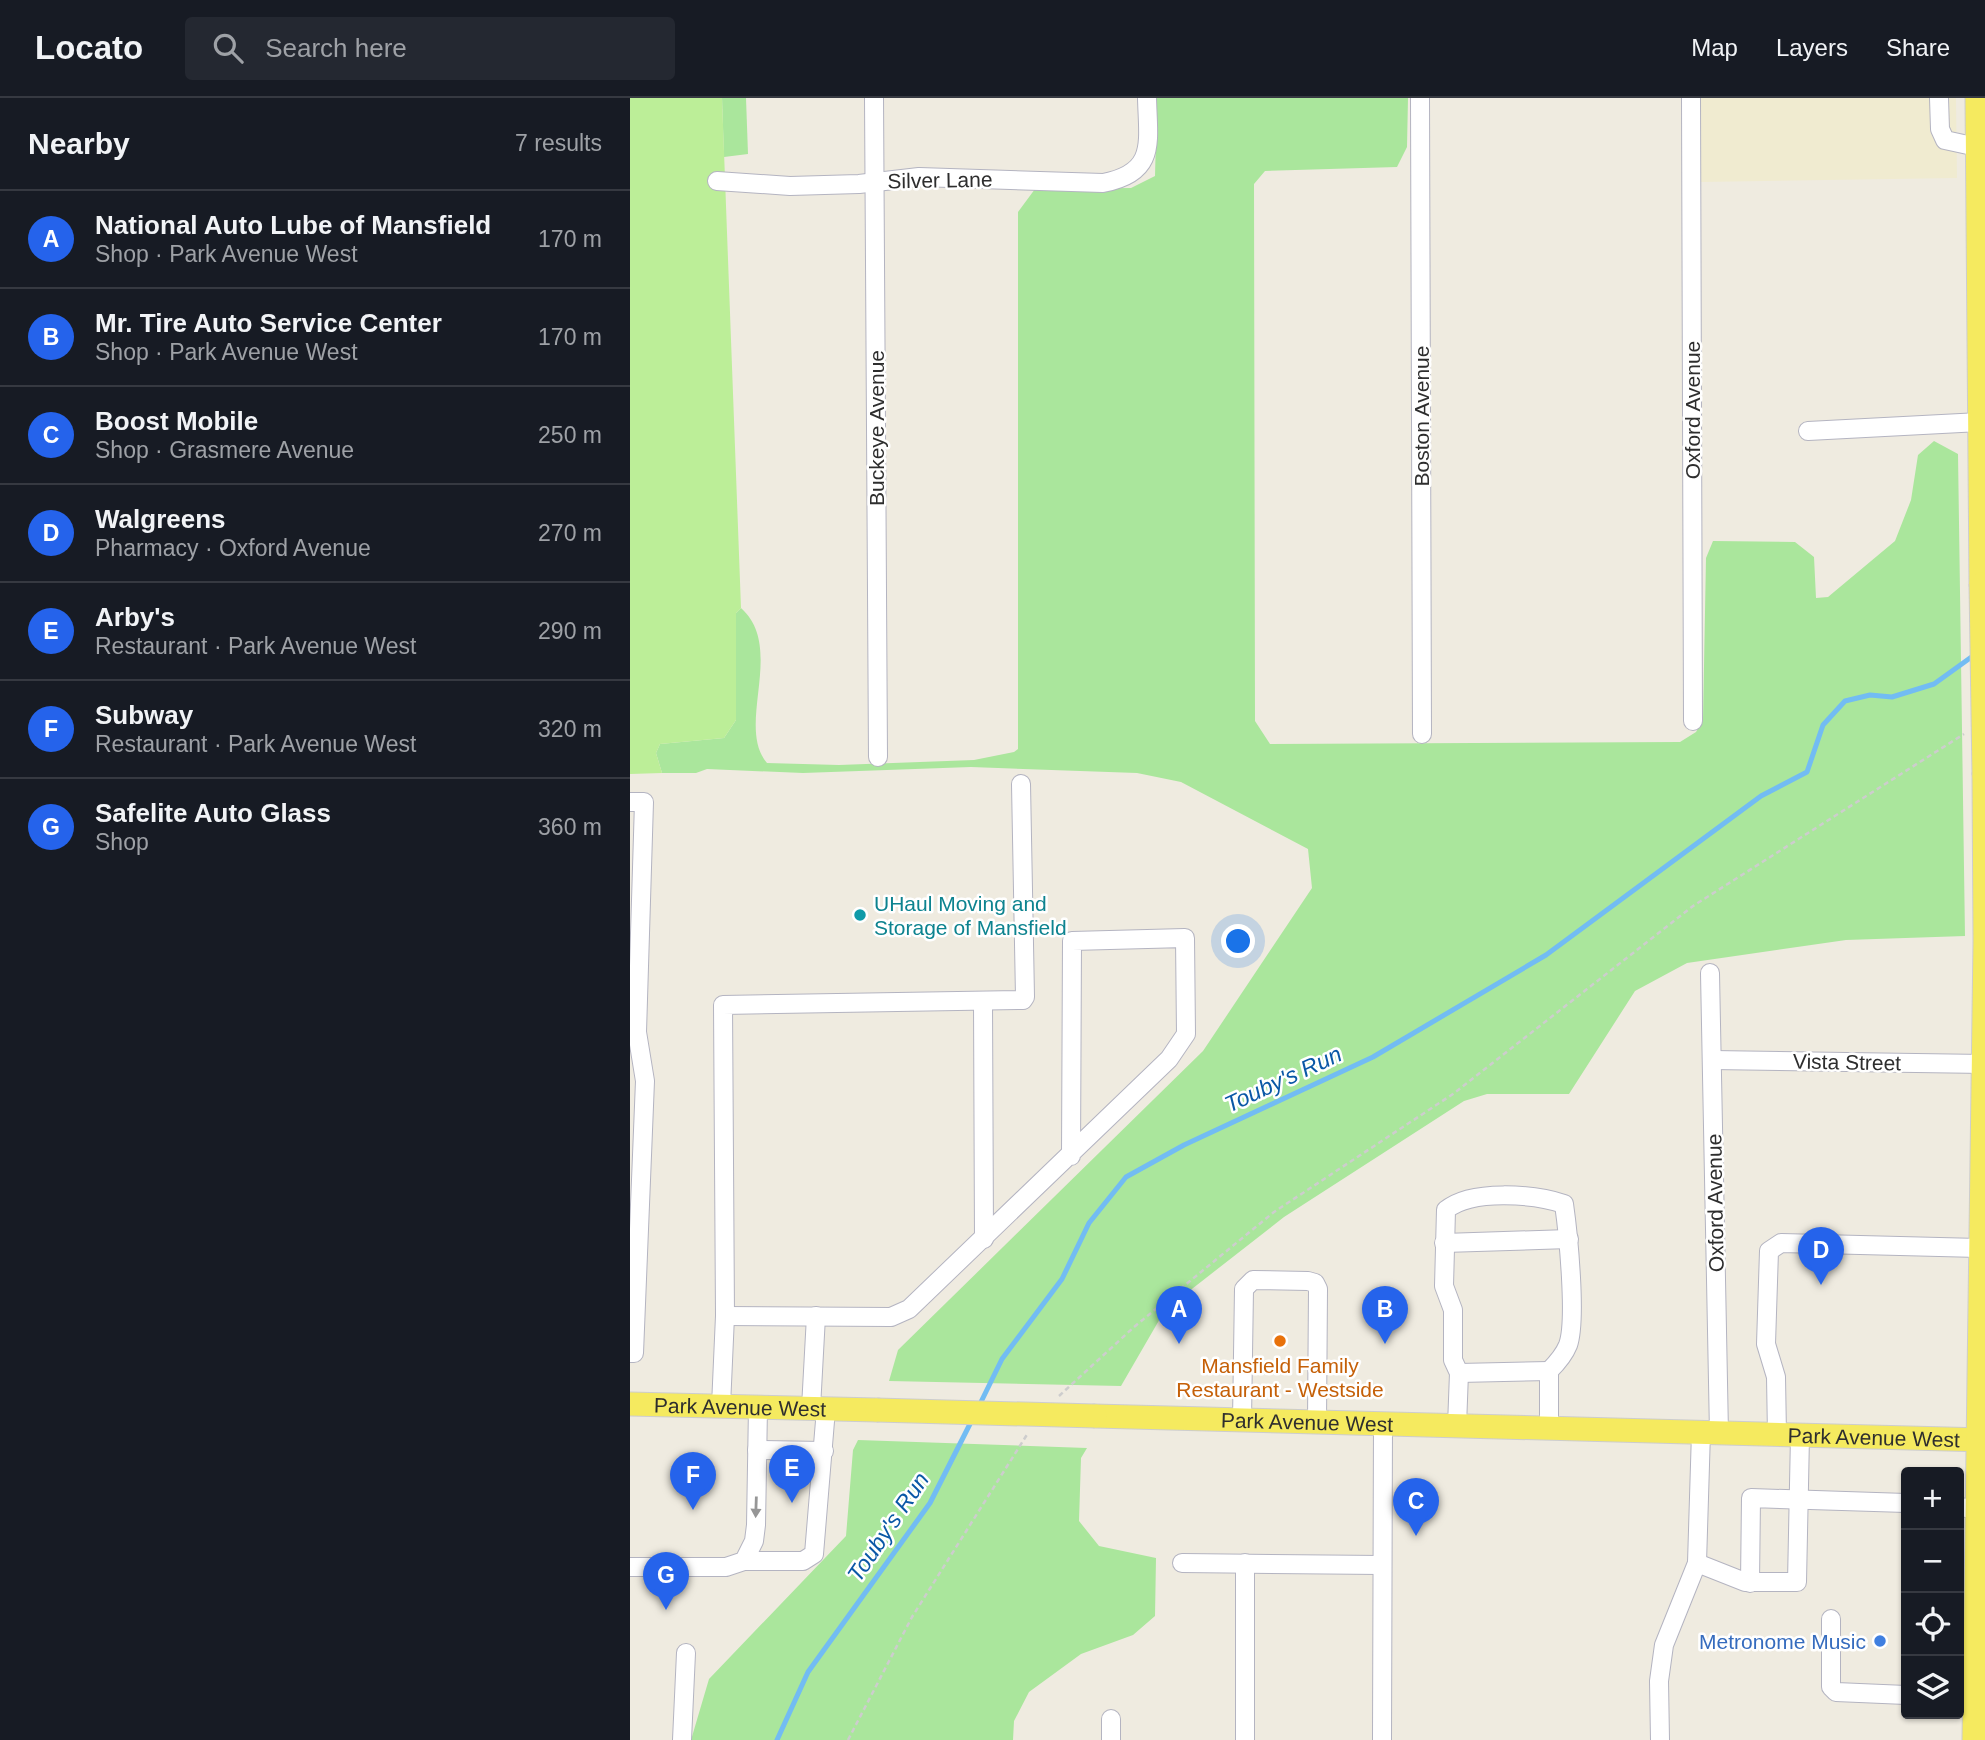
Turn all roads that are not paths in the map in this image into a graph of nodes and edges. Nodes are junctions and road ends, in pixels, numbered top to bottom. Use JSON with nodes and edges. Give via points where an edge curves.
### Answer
{"nodes":[{"id":1,"x":873,"y":98,"type":"edge"},
{"id":2,"x":1147,"y":98,"type":"edge"},
{"id":3,"x":1420,"y":98,"type":"edge"},
{"id":4,"x":1691,"y":98,"type":"edge"},
{"id":5,"x":1939,"y":98,"type":"edge"},
{"id":6,"x":1977,"y":98,"type":"edge"},
{"id":7,"x":1977,"y":146,"type":"junction"},
{"id":8,"x":717,"y":181,"type":"dead end"},
{"id":9,"x":874,"y":182,"type":"junction"},
{"id":10,"x":1980,"y":422,"type":"junction"},
{"id":11,"x":1808,"y":431,"type":"dead end"},
{"id":12,"x":1693,"y":722,"type":"dead end"},
{"id":13,"x":1422,"y":734,"type":"dead end"},
{"id":14,"x":878,"y":757,"type":"dead end"},
{"id":15,"x":1984,"y":775,"type":"edge"},
{"id":16,"x":1021,"y":784,"type":"dead end"},
{"id":17,"x":630,"y":802,"type":"edge"},
{"id":18,"x":1710,"y":973,"type":"dead end"},
{"id":19,"x":984,"y":1002,"type":"junction"},
{"id":20,"x":1712,"y":1060,"type":"junction"},
{"id":21,"x":1984,"y":1064,"type":"edge"},
{"id":22,"x":637,"y":1080,"type":"edge"},
{"id":23,"x":1071,"y":1156,"type":"junction"},
{"id":24,"x":984,"y":1239,"type":"junction"},
{"id":25,"x":1569,"y":1239,"type":"junction"},
{"id":26,"x":1444,"y":1242,"type":"junction"},
{"id":27,"x":633,"y":1245,"type":"edge"},
{"id":28,"x":1979,"y":1248,"type":"junction"},
{"id":29,"x":726,"y":1316,"type":"junction"},
{"id":30,"x":816,"y":1316,"type":"junction"},
{"id":31,"x":630,"y":1353,"type":"edge"},
{"id":32,"x":1549,"y":1371,"type":"junction"},
{"id":33,"x":1458,"y":1373,"type":"junction"},
{"id":34,"x":630,"y":1404,"type":"edge"},
{"id":35,"x":721,"y":1406,"type":"junction"},
{"id":36,"x":758,"y":1407,"type":"junction"},
{"id":37,"x":818,"y":1409,"type":"junction"},
{"id":38,"x":1242,"y":1420,"type":"junction"},
{"id":39,"x":1317,"y":1422,"type":"junction"},
{"id":40,"x":1383,"y":1424,"type":"junction"},
{"id":41,"x":1457,"y":1426,"type":"junction"},
{"id":42,"x":1549,"y":1429,"type":"junction"},
{"id":43,"x":1710,"y":1433,"type":"junction"},
{"id":44,"x":1777,"y":1435,"type":"junction"},
{"id":45,"x":1800,"y":1436,"type":"junction"},
{"id":46,"x":1981,"y":1440,"type":"edge"},
{"id":47,"x":757,"y":1450,"type":"junction"},
{"id":48,"x":824,"y":1451,"type":"junction"},
{"id":49,"x":1799,"y":1500,"type":"junction"},
{"id":50,"x":1901,"y":1503,"type":"edge"},
{"id":51,"x":1967,"y":1508,"type":"edge"},
{"id":52,"x":744,"y":1561,"type":"junction"},
{"id":53,"x":1182,"y":1563,"type":"dead end"},
{"id":54,"x":1245,"y":1563,"type":"junction"},
{"id":55,"x":1697,"y":1563,"type":"junction"},
{"id":56,"x":1382,"y":1565,"type":"junction"},
{"id":57,"x":630,"y":1567,"type":"edge"},
{"id":58,"x":1750,"y":1583,"type":"junction"},
{"id":59,"x":1830,"y":1619,"type":"dead end"},
{"id":60,"x":686,"y":1653,"type":"dead end"},
{"id":61,"x":1901,"y":1695,"type":"edge"},
{"id":62,"x":1966,"y":1704,"type":"edge"},
{"id":63,"x":1111,"y":1719,"type":"dead end"},
{"id":64,"x":682,"y":1740,"type":"edge"},
{"id":65,"x":1111,"y":1740,"type":"edge"},
{"id":66,"x":1245,"y":1740,"type":"edge"},
{"id":67,"x":1382,"y":1740,"type":"edge"},
{"id":68,"x":1660,"y":1740,"type":"edge"},
{"id":69,"x":1974,"y":1740,"type":"edge"}],
"edges":[{"from":1,"to":9,"type":"street","name":"Buckeye Avenue"},
{"from":2,"to":9,"type":"street","name":"Silver Lane","via":[[1148,150],[1140,167],[1121,180],[919,177]]},
{"from":3,"to":13,"type":"street","name":"Boston Avenue"},
{"from":4,"to":12,"type":"street","name":"Oxford Avenue"},
{"from":5,"to":7,"type":"street","via":[[1945,140]]},
{"from":6,"to":7,"type":"main road"},
{"from":7,"to":10,"type":"main road"},
{"from":8,"to":9,"type":"street","name":"Silver Lane","via":[[790,186]]},
{"from":9,"to":14,"type":"street","name":"Buckeye Avenue"},
{"from":10,"to":11,"type":"street"},
{"from":10,"to":15,"type":"main road","bridge":true},
{"from":15,"to":21,"type":"main road"},
{"from":16,"to":19,"type":"street","via":[[1025,997]]},
{"from":17,"to":22,"type":"street","via":[[644,802]]},
{"from":18,"to":20,"type":"street","name":"Oxford Avenue"},
{"from":19,"to":24,"type":"street"},
{"from":19,"to":29,"type":"street","via":[[723,1005]]},
{"from":20,"to":21,"type":"street","name":"Vista Street"},
{"from":20,"to":43,"type":"street","name":"Oxford Avenue"},
{"from":21,"to":28,"type":"main road"},
{"from":22,"to":27,"type":"street"},
{"from":23,"to":23,"type":"street","via":[[1072,941],[1185,938],[1186,1034],[1181,1046]]},
{"from":23,"to":24,"type":"street"},
{"from":24,"to":30,"type":"street","via":[[909,1309],[891,1317]]},
{"from":25,"to":26,"type":"street"},
{"from":25,"to":26,"type":"street","via":[[1564,1204],[1542,1196],[1492,1196],[1455,1202],[1446,1210]]},
{"from":25,"to":32,"type":"street","via":[[1570,1335],[1562,1358]]},
{"from":26,"to":33,"type":"street","via":[[1444,1286],[1453,1310],[1453,1360]]},
{"from":27,"to":31,"type":"street","via":[[634,1353]]},
{"from":28,"to":44,"type":"street","via":[[1781,1242],[1772,1246],[1766,1343],[1776,1377]]},
{"from":28,"to":46,"type":"main road"},
{"from":29,"to":30,"type":"street"},
{"from":29,"to":35,"type":"street"},
{"from":30,"to":37,"type":"street"},
{"from":32,"to":33,"type":"street"},
{"from":32,"to":42,"type":"street"},
{"from":33,"to":41,"type":"street"},
{"from":34,"to":35,"type":"main road","name":"Park Avenue West"},
{"from":35,"to":36,"type":"main road","name":"Park Avenue West"},
{"from":36,"to":37,"type":"main road","name":"Park Avenue West"},
{"from":36,"to":47,"type":"street"},
{"from":37,"to":38,"type":"main road","name":"Park Avenue West","bridge":true},
{"from":37,"to":48,"type":"street"},
{"from":38,"to":39,"type":"main road","name":"Park Avenue West"},
{"from":38,"to":39,"type":"street","via":[[1244,1289],[1253,1280],[1308,1281],[1318,1289]]},
{"from":39,"to":40,"type":"main road","name":"Park Avenue West"},
{"from":40,"to":41,"type":"main road","name":"Park Avenue West"},
{"from":40,"to":56,"type":"street"},
{"from":41,"to":42,"type":"main road","name":"Park Avenue West"},
{"from":42,"to":43,"type":"main road","name":"Park Avenue West"},
{"from":43,"to":44,"type":"main road","name":"Park Avenue West"},
{"from":43,"to":55,"type":"street","name":"Oxford Avenue"},
{"from":44,"to":45,"type":"main road","name":"Park Avenue West"},
{"from":45,"to":46,"type":"main road","name":"Park Avenue West"},
{"from":45,"to":49,"type":"street"},
{"from":46,"to":51,"type":"main road"},
{"from":47,"to":48,"type":"street"},
{"from":47,"to":52,"type":"street","one_way":true,"via":[[754,1541]]},
{"from":48,"to":52,"type":"street","via":[[814,1554],[803,1561]]},
{"from":49,"to":50,"type":"street"},
{"from":49,"to":58,"type":"street","via":[[1797,1582]]},
{"from":49,"to":58,"type":"street","via":[[1751,1498]]},
{"from":51,"to":62,"type":"main road"},
{"from":52,"to":57,"type":"street","via":[[726,1567]]},
{"from":53,"to":54,"type":"street"},
{"from":54,"to":56,"type":"street"},
{"from":54,"to":66,"type":"street"},
{"from":55,"to":58,"type":"street"},
{"from":55,"to":68,"type":"street","via":[[1664,1645]]},
{"from":56,"to":67,"type":"street"},
{"from":59,"to":61,"type":"street","via":[[1831,1687],[1836,1692]]},
{"from":60,"to":64,"type":"street"},
{"from":62,"to":69,"type":"main road"},
{"from":63,"to":65,"type":"street"}]}
